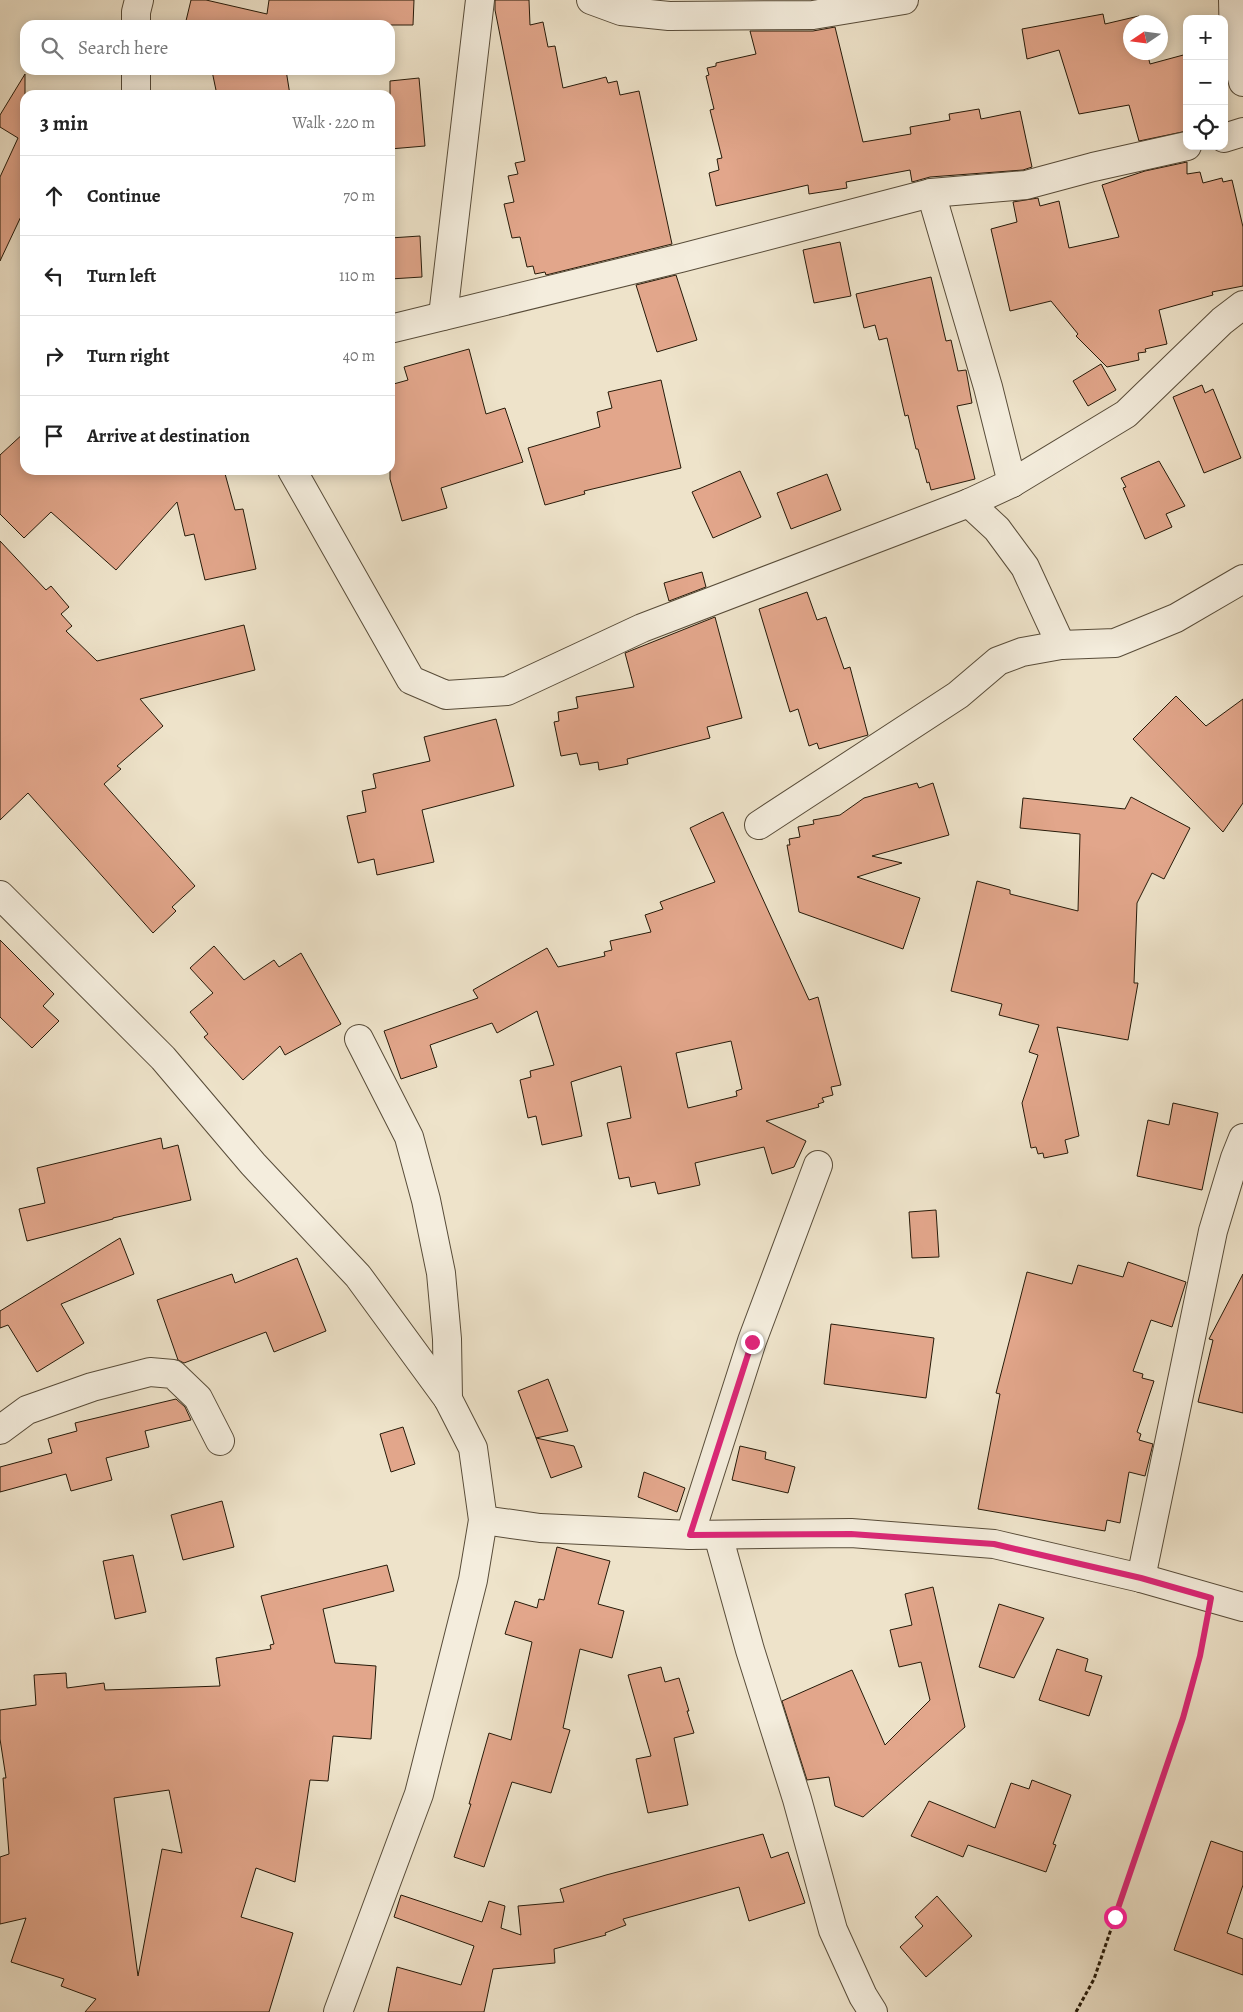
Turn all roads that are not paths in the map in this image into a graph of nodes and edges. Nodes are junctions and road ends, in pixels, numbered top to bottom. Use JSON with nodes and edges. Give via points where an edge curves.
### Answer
{"nodes":[{"id":1,"x":139,"y":0,"type":"edge"},
{"id":2,"x":480,"y":0,"type":"edge"},
{"id":3,"x":591,"y":0,"type":"edge"},
{"id":4,"x":904,"y":0,"type":"edge"},
{"id":5,"x":1233,"y":0,"type":"edge"},
{"id":6,"x":136,"y":20,"type":"edge"},
{"id":7,"x":136,"y":75,"type":"edge"},
{"id":8,"x":1243,"y":82,"type":"edge"},
{"id":9,"x":136,"y":90,"type":"edge"},
{"id":10,"x":1243,"y":132,"type":"edge"},
{"id":11,"x":1228,"y":137,"type":"edge"},
{"id":12,"x":1183,"y":147,"type":"edge"},
{"id":13,"x":931,"y":193,"type":"junction"},
{"id":14,"x":1243,"y":305,"type":"edge"},
{"id":15,"x":443,"y":316,"type":"junction"},
{"id":16,"x":395,"y":328,"type":"edge"},
{"id":17,"x":295,"y":475,"type":"edge"},
{"id":18,"x":1012,"y":483,"type":"junction"},
{"id":19,"x":969,"y":503,"type":"junction"},
{"id":20,"x":1243,"y":580,"type":"edge"},
{"id":21,"x":1061,"y":646,"type":"junction"},
{"id":22,"x":759,"y":825,"type":"dead end"},
{"id":23,"x":0,"y":895,"type":"edge"},
{"id":24,"x":359,"y":1039,"type":"dead end"},
{"id":25,"x":1243,"y":1138,"type":"edge"},
{"id":26,"x":818,"y":1165,"type":"dead end"},
{"id":27,"x":448,"y":1400,"type":"junction"},
{"id":28,"x":0,"y":1430,"type":"edge"},
{"id":29,"x":220,"y":1441,"type":"dead end"},
{"id":30,"x":483,"y":1520,"type":"junction"},
{"id":31,"x":690,"y":1535,"type":"junction"},
{"id":32,"x":718,"y":1535,"type":"junction"},
{"id":33,"x":1141,"y":1578,"type":"junction"},
{"id":34,"x":1243,"y":1607,"type":"edge"},
{"id":35,"x":338,"y":2012,"type":"edge"},
{"id":36,"x":873,"y":2012,"type":"edge"}],
"edges":[{"from":1,"to":6,"type":"street"},
{"from":2,"to":15,"type":"street"},
{"from":3,"to":4,"type":"street","via":[[621,11],[678,16],[813,15]]},
{"from":5,"to":8,"type":"street","via":[[1234,45]]},
{"from":7,"to":9,"type":"street"},
{"from":10,"to":11,"type":"street"},
{"from":12,"to":13,"type":"street","via":[[1026,185]]},
{"from":13,"to":15,"type":"street"},
{"from":13,"to":18,"type":"street","via":[[988,387]]},
{"from":14,"to":18,"type":"street","via":[[1222,321],[1126,414]]},
{"from":15,"to":16,"type":"street"},
{"from":17,"to":19,"type":"street","via":[[411,680],[446,696],[507,691],[642,628]]},
{"from":18,"to":19,"type":"street"},
{"from":19,"to":21,"type":"street","via":[[997,529],[1025,567]]},
{"from":20,"to":21,"type":"street","via":[[1176,618],[1114,643]]},
{"from":21,"to":22,"type":"street","via":[[1022,652],[998,661],[958,695]]},
{"from":23,"to":27,"type":"street","via":[[162,1058],[253,1164],[358,1276]]},
{"from":24,"to":27,"type":"street","via":[[409,1137],[426,1200],[441,1273]]},
{"from":25,"to":33,"type":"street","via":[[1213,1231]]},
{"from":26,"to":31,"type":"street","via":[[752,1342]]},
{"from":27,"to":30,"type":"street","via":[[473,1448]]},
{"from":28,"to":29,"type":"street","via":[[27,1410],[92,1387],[150,1372],[173,1374],[198,1398]]},
{"from":30,"to":31,"type":"street","via":[[540,1528]]},
{"from":30,"to":35,"type":"street","via":[[473,1580],[419,1794]]},
{"from":31,"to":32,"type":"street"},
{"from":32,"to":33,"type":"street","via":[[851,1534],[994,1544]]},
{"from":32,"to":36,"type":"street","via":[[833,1930]]},
{"from":33,"to":34,"type":"street"}]}
